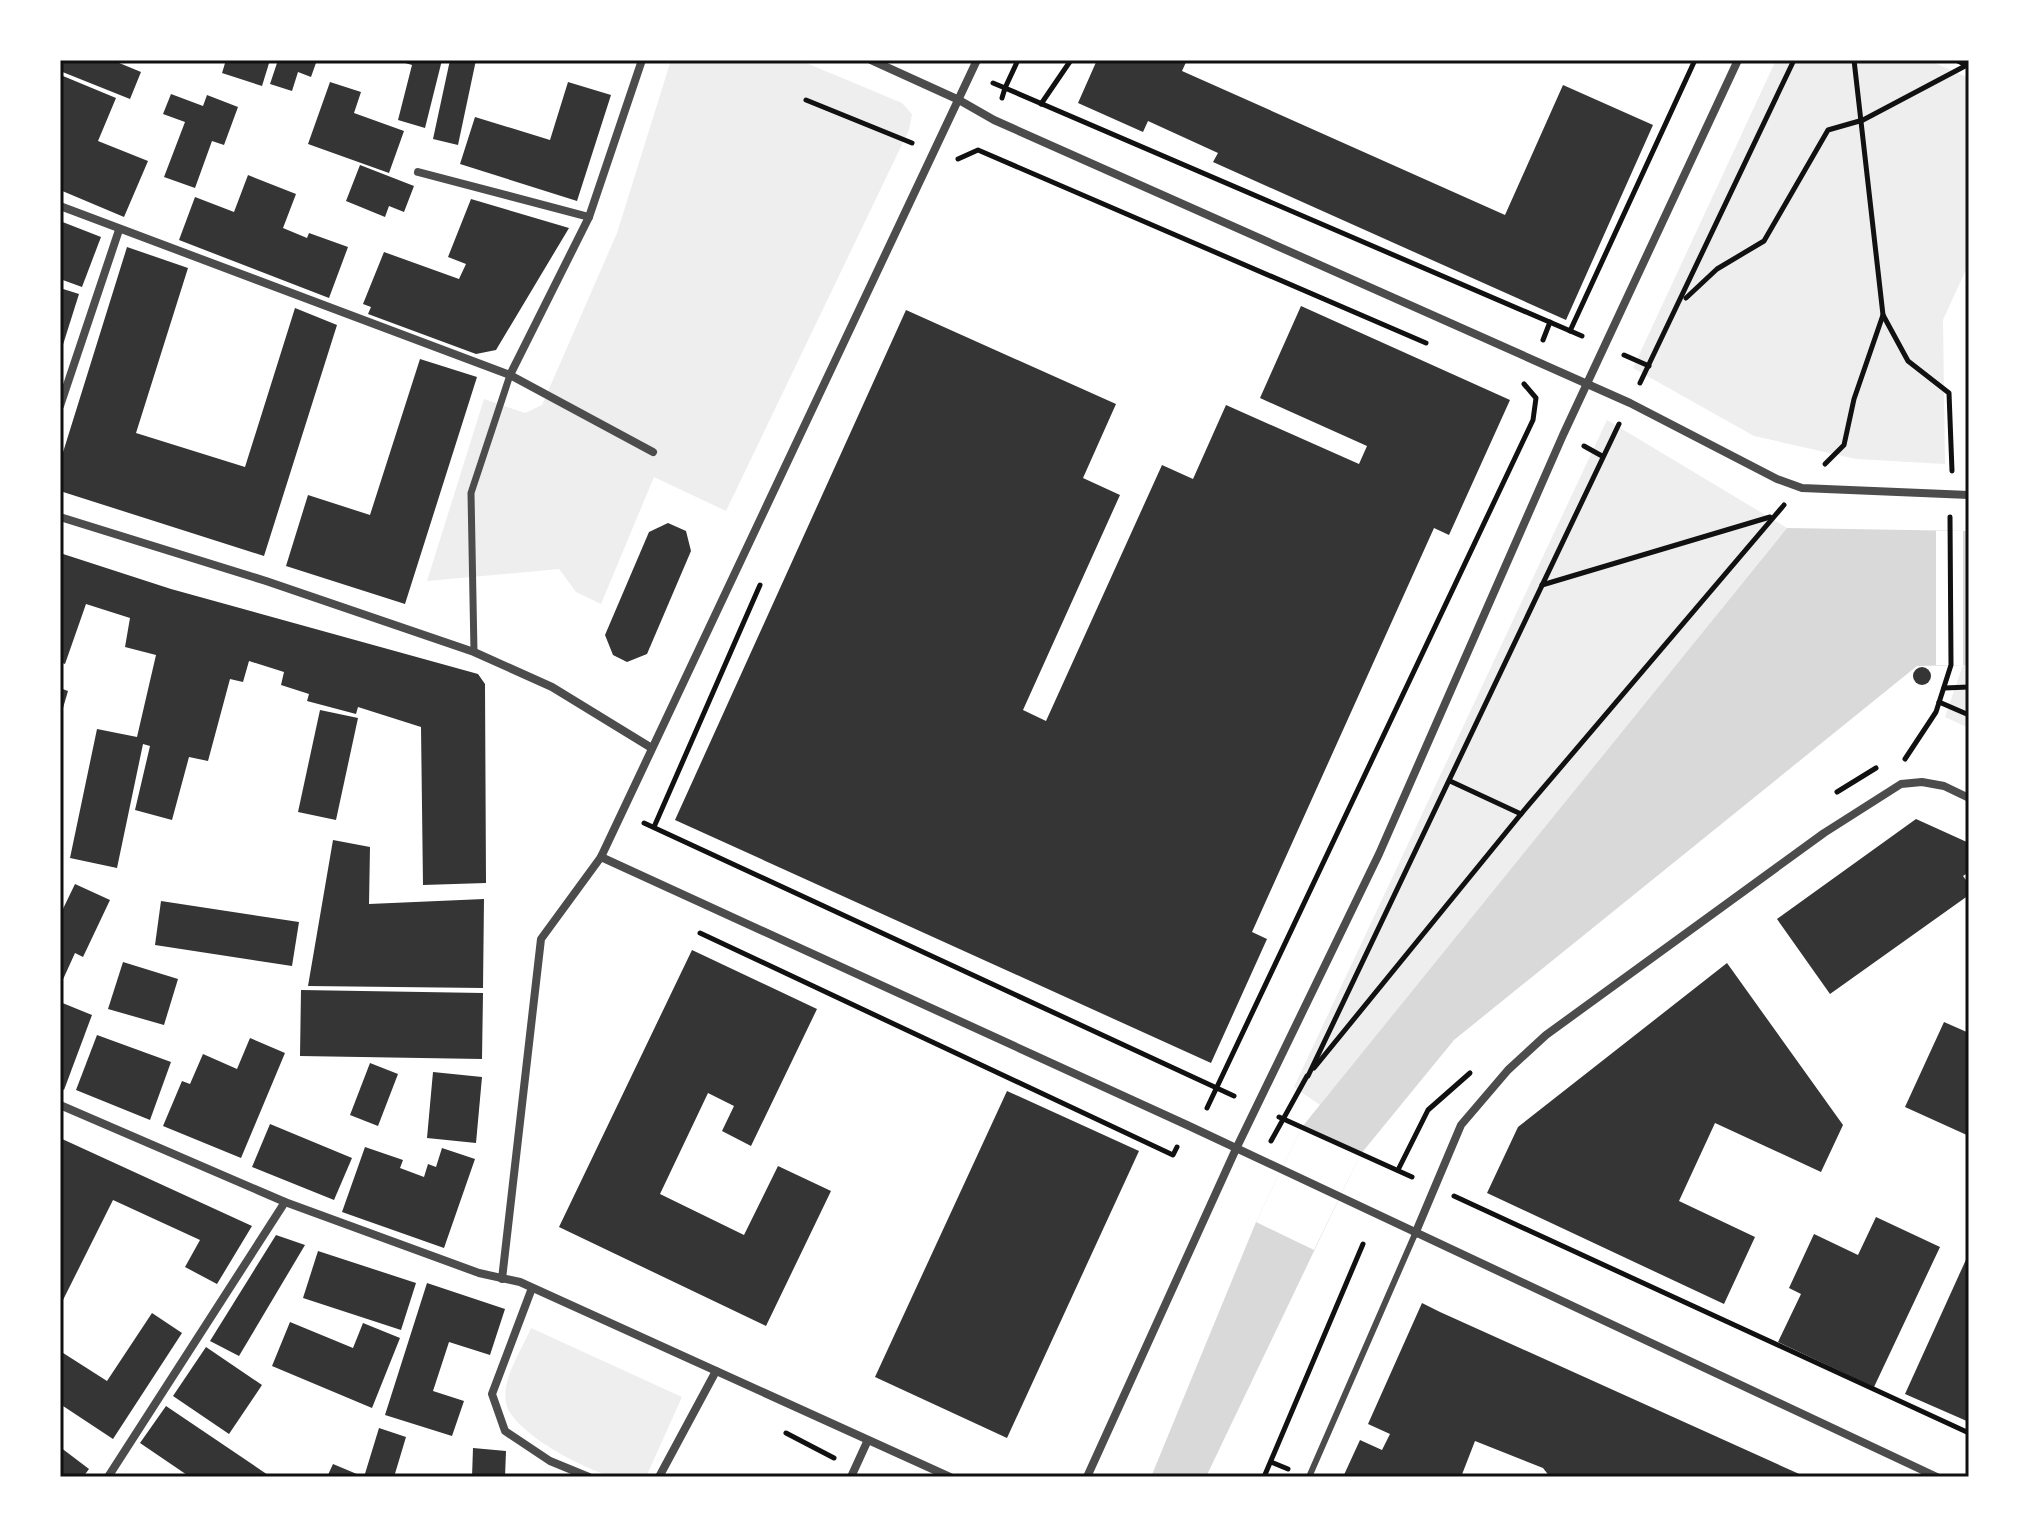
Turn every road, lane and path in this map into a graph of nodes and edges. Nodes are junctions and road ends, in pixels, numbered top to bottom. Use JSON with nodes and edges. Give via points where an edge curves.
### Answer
{"nodes":[{"id":1,"x":642,"y":60,"type":"edge"},
{"id":2,"x":871,"y":60,"type":"edge"},
{"id":3,"x":977,"y":60,"type":"edge"},
{"id":4,"x":1071,"y":60,"type":"edge"},
{"id":5,"x":1695,"y":60,"type":"edge"},
{"id":6,"x":1738,"y":60,"type":"edge"},
{"id":7,"x":1794,"y":60,"type":"edge"},
{"id":8,"x":1854,"y":60,"type":"edge"},
{"id":9,"x":1956,"y":60,"type":"edge"},
{"id":10,"x":1968,"y":66,"type":"edge"},
{"id":11,"x":806,"y":100,"type":"dead end"},
{"id":12,"x":959,"y":100,"type":"junction"},
{"id":13,"x":1041,"y":104,"type":"junction"},
{"id":14,"x":994,"y":120,"type":"junction"},
{"id":15,"x":1863,"y":120,"type":"junction"},
{"id":16,"x":978,"y":150,"type":"junction"},
{"id":17,"x":936,"y":152,"type":"junction"},
{"id":18,"x":418,"y":172,"type":"dead end"},
{"id":19,"x":60,"y":206,"type":"edge"},
{"id":20,"x":589,"y":217,"type":"junction"},
{"id":21,"x":119,"y":230,"type":"junction"},
{"id":22,"x":1682,"y":301,"type":"junction"},
{"id":23,"x":1883,"y":315,"type":"junction"},
{"id":24,"x":1438,"y":348,"type":"dead end"},
{"id":25,"x":510,"y":375,"type":"junction"},
{"id":26,"x":1509,"y":378,"type":"dead end"},
{"id":27,"x":1587,"y":384,"type":"junction"},
{"id":28,"x":1630,"y":403,"type":"junction"},
{"id":29,"x":60,"y":406,"type":"edge"},
{"id":30,"x":653,"y":452,"type":"dead end"},
{"id":31,"x":1802,"y":488,"type":"junction"},
{"id":32,"x":1952,"y":495,"type":"junction"},
{"id":33,"x":1969,"y":495,"type":"edge"},
{"id":34,"x":1772,"y":516,"type":"junction"},
{"id":35,"x":60,"y":517,"type":"edge"},
{"id":36,"x":765,"y":575,"type":"dead end"},
{"id":37,"x":1542,"y":585,"type":"junction"},
{"id":38,"x":474,"y":652,"type":"junction"},
{"id":39,"x":1969,"y":687,"type":"edge"},
{"id":40,"x":1944,"y":688,"type":"junction"},
{"id":41,"x":1939,"y":702,"type":"junction"},
{"id":42,"x":1969,"y":715,"type":"edge"},
{"id":43,"x":650,"y":747,"type":"junction"},
{"id":44,"x":1906,"y":756,"type":"dead end"},
{"id":45,"x":1450,"y":781,"type":"junction"},
{"id":46,"x":1969,"y":798,"type":"edge"},
{"id":47,"x":622,"y":813,"type":"junction"},
{"id":48,"x":1521,"y":814,"type":"junction"},
{"id":49,"x":654,"y":827,"type":"junction"},
{"id":50,"x":601,"y":857,"type":"junction"},
{"id":51,"x":700,"y":933,"type":"dead end"},
{"id":52,"x":1308,"y":1076,"type":"junction"},
{"id":53,"x":1216,"y":1088,"type":"junction"},
{"id":54,"x":60,"y":1105,"type":"edge"},
{"id":55,"x":1194,"y":1113,"type":"dead end"},
{"id":56,"x":1283,"y":1118,"type":"junction"},
{"id":57,"x":1235,"y":1151,"type":"junction"},
{"id":58,"x":1173,"y":1155,"type":"dead end"},
{"id":59,"x":1260,"y":1162,"type":"junction"},
{"id":60,"x":1434,"y":1187,"type":"junction"},
{"id":61,"x":285,"y":1202,"type":"junction"},
{"id":62,"x":1415,"y":1234,"type":"junction"},
{"id":63,"x":1363,"y":1244,"type":"dead end"},
{"id":64,"x":502,"y":1279,"type":"junction"},
{"id":65,"x":532,"y":1288,"type":"junction"},
{"id":66,"x":716,"y":1371,"type":"junction"},
{"id":67,"x":1969,"y":1433,"type":"edge"},
{"id":68,"x":867,"y":1442,"type":"junction"},
{"id":69,"x":108,"y":1477,"type":"edge"},
{"id":70,"x":589,"y":1477,"type":"edge"},
{"id":71,"x":659,"y":1477,"type":"edge"},
{"id":72,"x":851,"y":1477,"type":"edge"},
{"id":73,"x":950,"y":1477,"type":"edge"},
{"id":74,"x":1087,"y":1477,"type":"edge"},
{"id":75,"x":1264,"y":1477,"type":"edge"},
{"id":76,"x":1309,"y":1477,"type":"edge"},
{"id":77,"x":1937,"y":1477,"type":"edge"}],
"edges":[{"from":1,"to":20,"type":"street"},
{"from":2,"to":12,"type":"street"},
{"from":3,"to":12,"type":"street"},
{"from":4,"to":13,"type":"path"},
{"from":5,"to":13,"type":"path","via":[[1570,331]]},
{"from":6,"to":27,"type":"street"},
{"from":7,"to":22,"type":"path"},
{"from":8,"to":15,"type":"path"},
{"from":9,"to":10,"type":"path"},
{"from":10,"to":15,"type":"path"},
{"from":11,"to":17,"type":"path"},
{"from":12,"to":14,"type":"street"},
{"from":12,"to":17,"type":"street"},
{"from":13,"to":14,"type":"path","via":[[1005,88]]},
{"from":14,"to":16,"type":"path"},
{"from":14,"to":27,"type":"street"},
{"from":15,"to":22,"type":"path","via":[[1828,130],[1764,241],[1717,269]]},
{"from":15,"to":23,"type":"path"},
{"from":16,"to":17,"type":"path","via":[[953,161]]},
{"from":16,"to":24,"type":"path"},
{"from":17,"to":43,"type":"street"},
{"from":18,"to":20,"type":"street"},
{"from":19,"to":21,"type":"street"},
{"from":20,"to":25,"type":"street"},
{"from":21,"to":25,"type":"street"},
{"from":21,"to":29,"type":"street"},
{"from":22,"to":28,"type":"path"},
{"from":23,"to":31,"type":"path","via":[[1844,445]]},
{"from":23,"to":32,"type":"path","via":[[1908,361],[1949,393]]},
{"from":25,"to":30,"type":"street"},
{"from":25,"to":38,"type":"street","via":[[471,493]]},
{"from":26,"to":53,"type":"path","via":[[1536,398],[1533,420]]},
{"from":27,"to":28,"type":"street"},
{"from":27,"to":57,"type":"street","via":[[1379,854]]},
{"from":28,"to":31,"type":"street"},
{"from":28,"to":37,"type":"path"},
{"from":31,"to":32,"type":"street"},
{"from":31,"to":34,"type":"path"},
{"from":32,"to":33,"type":"street"},
{"from":32,"to":40,"type":"path","via":[[1951,665]]},
{"from":34,"to":37,"type":"path"},
{"from":34,"to":48,"type":"path"},
{"from":35,"to":38,"type":"street"},
{"from":36,"to":49,"type":"path"},
{"from":37,"to":45,"type":"path"},
{"from":38,"to":43,"type":"street","via":[[552,687]]},
{"from":39,"to":40,"type":"path"},
{"from":40,"to":41,"type":"path"},
{"from":41,"to":42,"type":"path"},
{"from":41,"to":44,"type":"path"},
{"from":43,"to":47,"type":"street"},
{"from":45,"to":48,"type":"path"},
{"from":45,"to":52,"type":"path"},
{"from":46,"to":60,"type":"street","via":[[1933,784],[1901,784],[1824,833],[1546,1035],[1461,1125]]},
{"from":47,"to":49,"type":"path"},
{"from":47,"to":50,"type":"street"},
{"from":48,"to":52,"type":"path"},
{"from":49,"to":53,"type":"path"},
{"from":50,"to":57,"type":"street"},
{"from":50,"to":64,"type":"street","via":[[541,939]]},
{"from":51,"to":58,"type":"path"},
{"from":52,"to":56,"type":"path"},
{"from":53,"to":55,"type":"path","via":[[1206,1110]]},
{"from":54,"to":61,"type":"street"},
{"from":56,"to":59,"type":"path"},
{"from":56,"to":60,"type":"path"},
{"from":57,"to":59,"type":"street"},
{"from":57,"to":74,"type":"street"},
{"from":59,"to":62,"type":"street"},
{"from":60,"to":62,"type":"street"},
{"from":60,"to":67,"type":"path"},
{"from":61,"to":64,"type":"street"},
{"from":61,"to":69,"type":"street"},
{"from":62,"to":76,"type":"lane"},
{"from":62,"to":77,"type":"street"},
{"from":63,"to":75,"type":"path"},
{"from":64,"to":65,"type":"street"},
{"from":65,"to":66,"type":"street"},
{"from":65,"to":70,"type":"street","via":[[492,1394],[505,1431],[550,1461]]},
{"from":66,"to":68,"type":"street"},
{"from":66,"to":71,"type":"street"},
{"from":68,"to":72,"type":"street"},
{"from":68,"to":73,"type":"street"}]}
